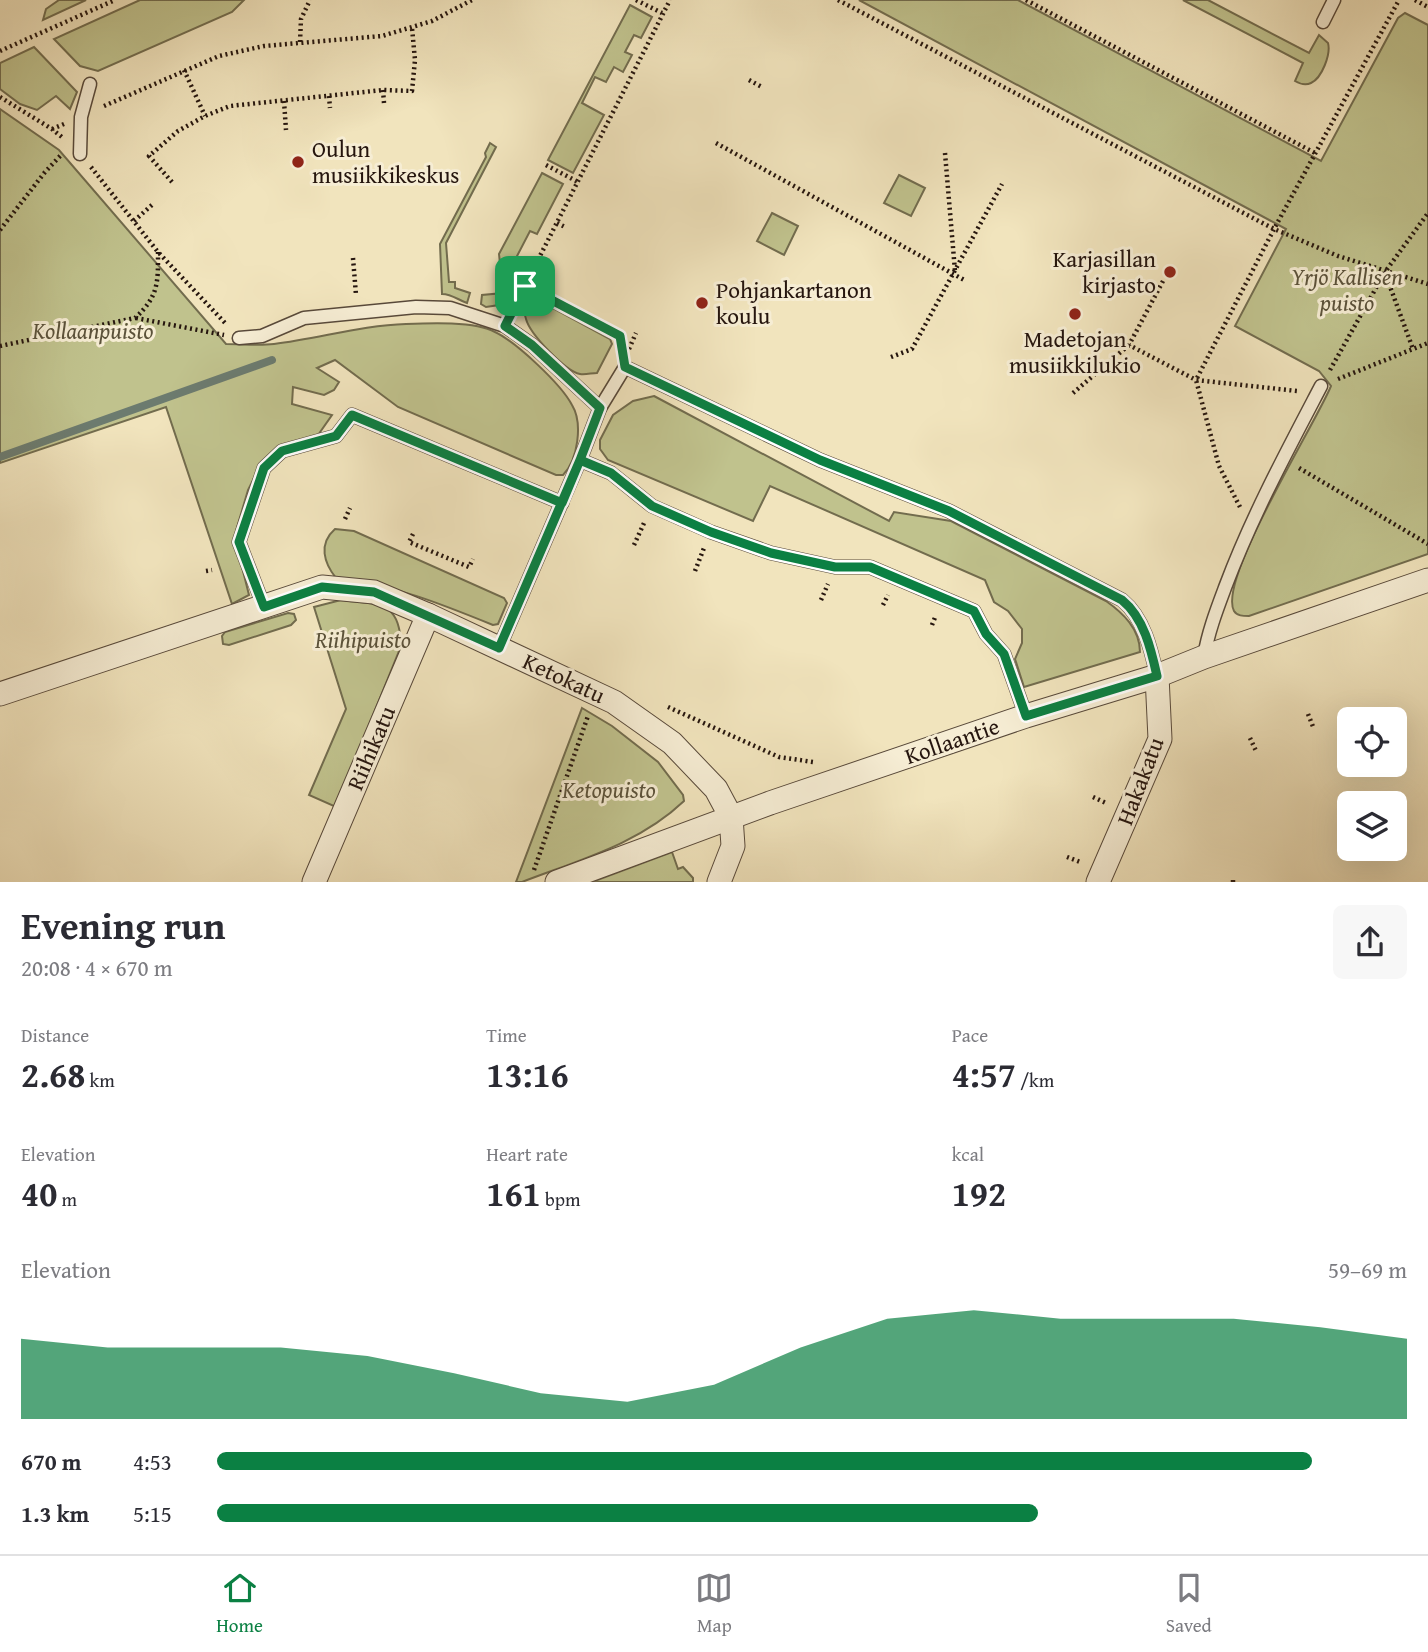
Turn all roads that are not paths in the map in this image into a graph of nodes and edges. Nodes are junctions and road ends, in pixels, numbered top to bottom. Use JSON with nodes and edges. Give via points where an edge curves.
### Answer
{"nodes":[{"id":1,"x":1334,"y":0,"type":"edge"},
{"id":2,"x":1323,"y":22,"type":"dead end"},
{"id":3,"x":90,"y":84,"type":"dead end"},
{"id":4,"x":75,"y":150,"type":"road end"},
{"id":5,"x":239,"y":338,"type":"road end"},
{"id":6,"x":1321,"y":386,"type":"road end"},
{"id":7,"x":600,"y":408,"type":"junction"},
{"id":8,"x":580,"y":460,"type":"junction"},
{"id":9,"x":562,"y":503,"type":"junction"},
{"id":10,"x":1428,"y":580,"type":"edge"},
{"id":11,"x":264,"y":607,"type":"junction"},
{"id":12,"x":428,"y":615,"type":"junction"},
{"id":13,"x":499,"y":648,"type":"junction"},
{"id":14,"x":1204,"y":657,"type":"junction"},
{"id":15,"x":1157,"y":676,"type":"junction"},
{"id":16,"x":0,"y":694,"type":"edge"},
{"id":17,"x":1026,"y":716,"type":"junction"},
{"id":18,"x":731,"y":817,"type":"junction"},
{"id":19,"x":1091,"y":873,"type":"edge"},
{"id":20,"x":314,"y":882,"type":"edge"},
{"id":21,"x":557,"y":882,"type":"edge"},
{"id":22,"x":719,"y":882,"type":"edge"}],
"edges":[{"from":1,"to":2,"type":"lane"},
{"from":3,"to":4,"type":"lane"},
{"from":5,"to":7,"type":"lane","via":[[262,336],[304,318],[416,306],[450,307],[505,326]]},
{"from":6,"to":14,"type":"lane","via":[[1238,555]]},
{"from":7,"to":8,"type":"lane"},
{"from":7,"to":15,"type":"lane","via":[[625,367],[820,460],[949,511],[1122,600],[1138,618]]},
{"from":8,"to":9,"type":"lane"},
{"from":8,"to":17,"type":"lane","via":[[611,473],[652,506],[711,532],[771,553],[835,567],[870,567],[974,611],[1004,654]]},
{"from":9,"to":11,"type":"lane","via":[[352,415],[336,436],[282,451],[264,468],[239,542]]},
{"from":9,"to":13,"type":"lane"},
{"from":10,"to":14,"type":"street","name":"Kollaantie"},
{"from":11,"to":12,"type":"street","name":"Ketokatu","via":[[322,587],[374,592]]},
{"from":11,"to":16,"type":"street","name":"Ketokatu"},
{"from":12,"to":13,"type":"street","name":"Ketokatu"},
{"from":12,"to":20,"type":"street","name":"Riihikatu"},
{"from":13,"to":18,"type":"street","name":"Ketokatu","via":[[614,702],[672,743],[716,789]]},
{"from":14,"to":15,"type":"street","name":"Kollaantie"},
{"from":15,"to":17,"type":"street","name":"Kollaantie"},
{"from":15,"to":19,"type":"street","name":"Hakakatu","via":[[1160,739]]},
{"from":17,"to":18,"type":"street","name":"Kollaantie"},
{"from":18,"to":21,"type":"street","name":"Kollaantie"},
{"from":18,"to":22,"type":"street","via":[[733,846]]}]}
